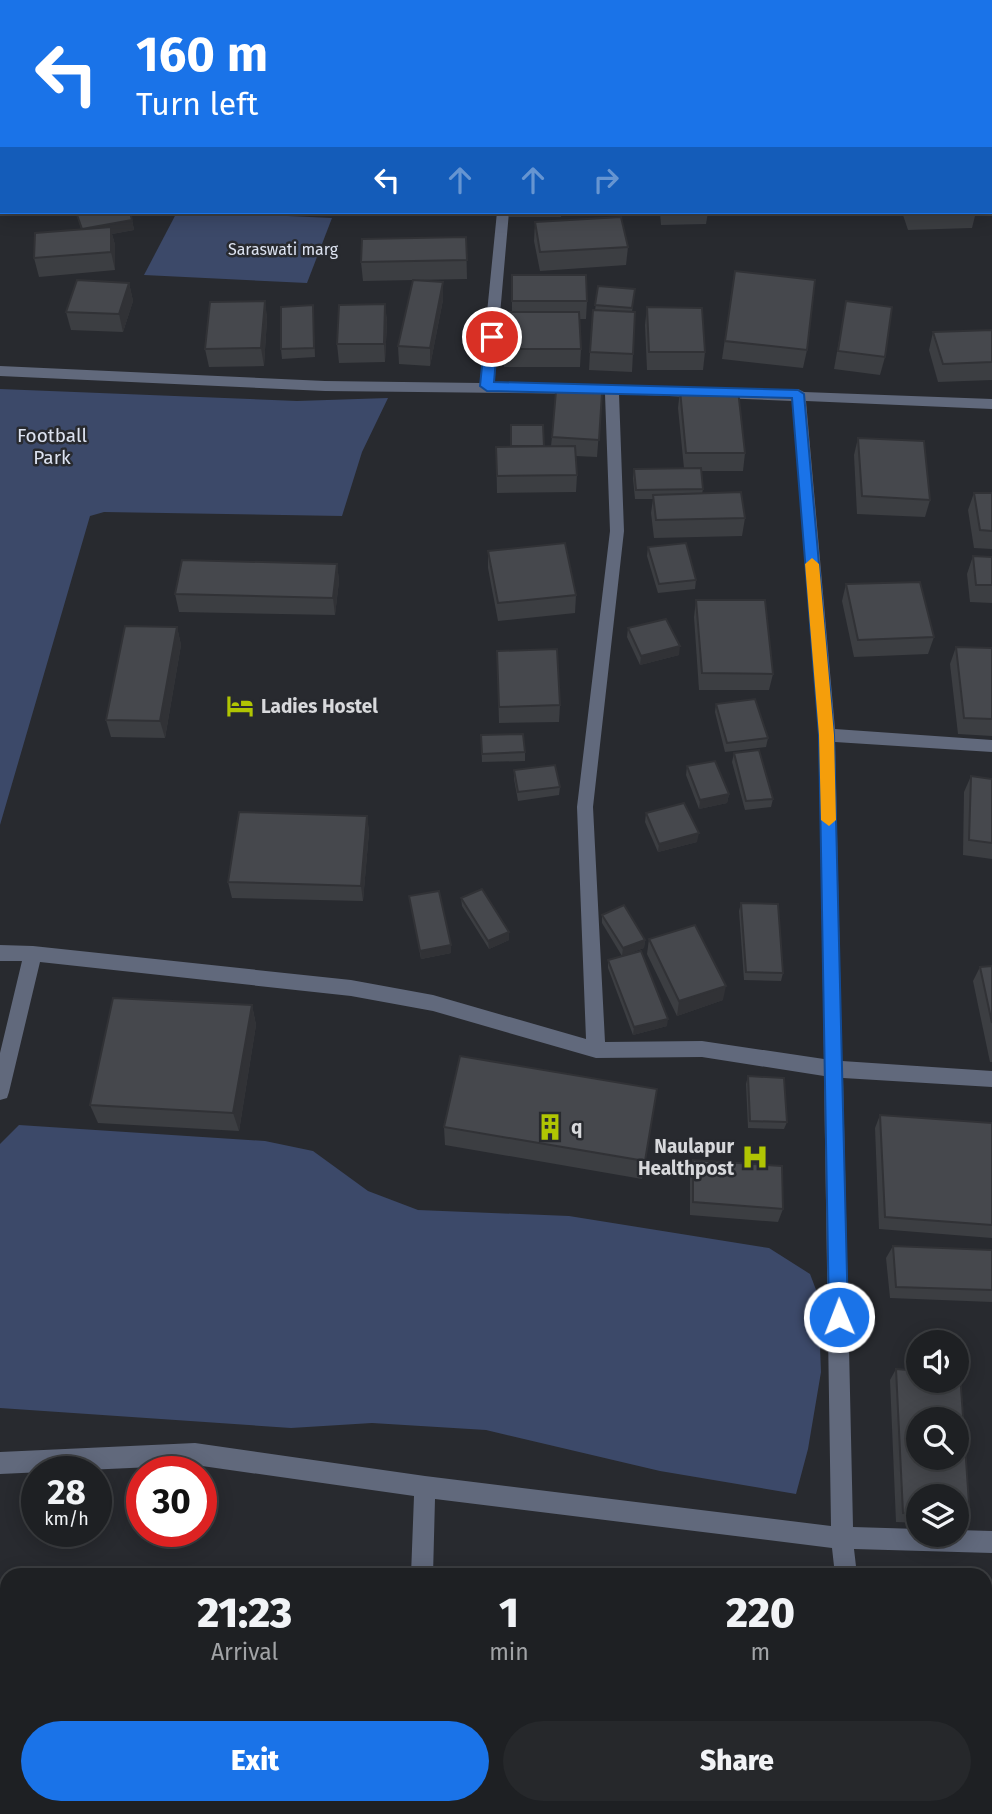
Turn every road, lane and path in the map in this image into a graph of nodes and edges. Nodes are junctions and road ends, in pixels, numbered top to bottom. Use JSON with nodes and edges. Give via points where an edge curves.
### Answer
{"nodes":[{"id":1,"x":503,"y":214,"type":"edge"},
{"id":2,"x":0,"y":371,"type":"edge"},
{"id":3,"x":487,"y":386,"type":"junction"},
{"id":4,"x":612,"y":389,"type":"junction"},
{"id":5,"x":798,"y":394,"type":"junction"},
{"id":6,"x":992,"y":404,"type":"edge"},
{"id":7,"x":827,"y":735,"type":"junction"},
{"id":8,"x":992,"y":746,"type":"edge"},
{"id":9,"x":0,"y":953,"type":"edge"},
{"id":10,"x":33,"y":954,"type":"junction"},
{"id":11,"x":596,"y":1050,"type":"junction"},
{"id":12,"x":835,"y":1069,"type":"junction"},
{"id":13,"x":992,"y":1079,"type":"edge"},
{"id":14,"x":0,"y":1092,"type":"edge"},
{"id":15,"x":0,"y":1462,"type":"edge"},
{"id":16,"x":425,"y":1486,"type":"junction"},
{"id":17,"x":842,"y":1538,"type":"junction"},
{"id":18,"x":992,"y":1542,"type":"edge"},
{"id":19,"x":422,"y":1568,"type":"edge"},
{"id":20,"x":845,"y":1568,"type":"edge"}],
"edges":[{"from":1,"to":3,"type":"street"},
{"from":2,"to":3,"type":"street","via":[[325,386]]},
{"from":3,"to":4,"type":"street"},
{"from":4,"to":5,"type":"street"},
{"from":4,"to":11,"type":"street","via":[[617,531],[585,807]]},
{"from":5,"to":6,"type":"street"},
{"from":5,"to":7,"type":"street"},
{"from":7,"to":8,"type":"street"},
{"from":7,"to":12,"type":"street"},
{"from":9,"to":10,"type":"street"},
{"from":10,"to":11,"type":"street","via":[[351,988],[433,1003]]},
{"from":10,"to":14,"type":"street"},
{"from":11,"to":12,"type":"street","via":[[702,1049]]},
{"from":12,"to":13,"type":"street"},
{"from":12,"to":17,"type":"street"},
{"from":15,"to":16,"type":"street","via":[[195,1454]]},
{"from":16,"to":17,"type":"street"},
{"from":16,"to":19,"type":"street"},
{"from":17,"to":18,"type":"street"},
{"from":17,"to":20,"type":"street"}]}
